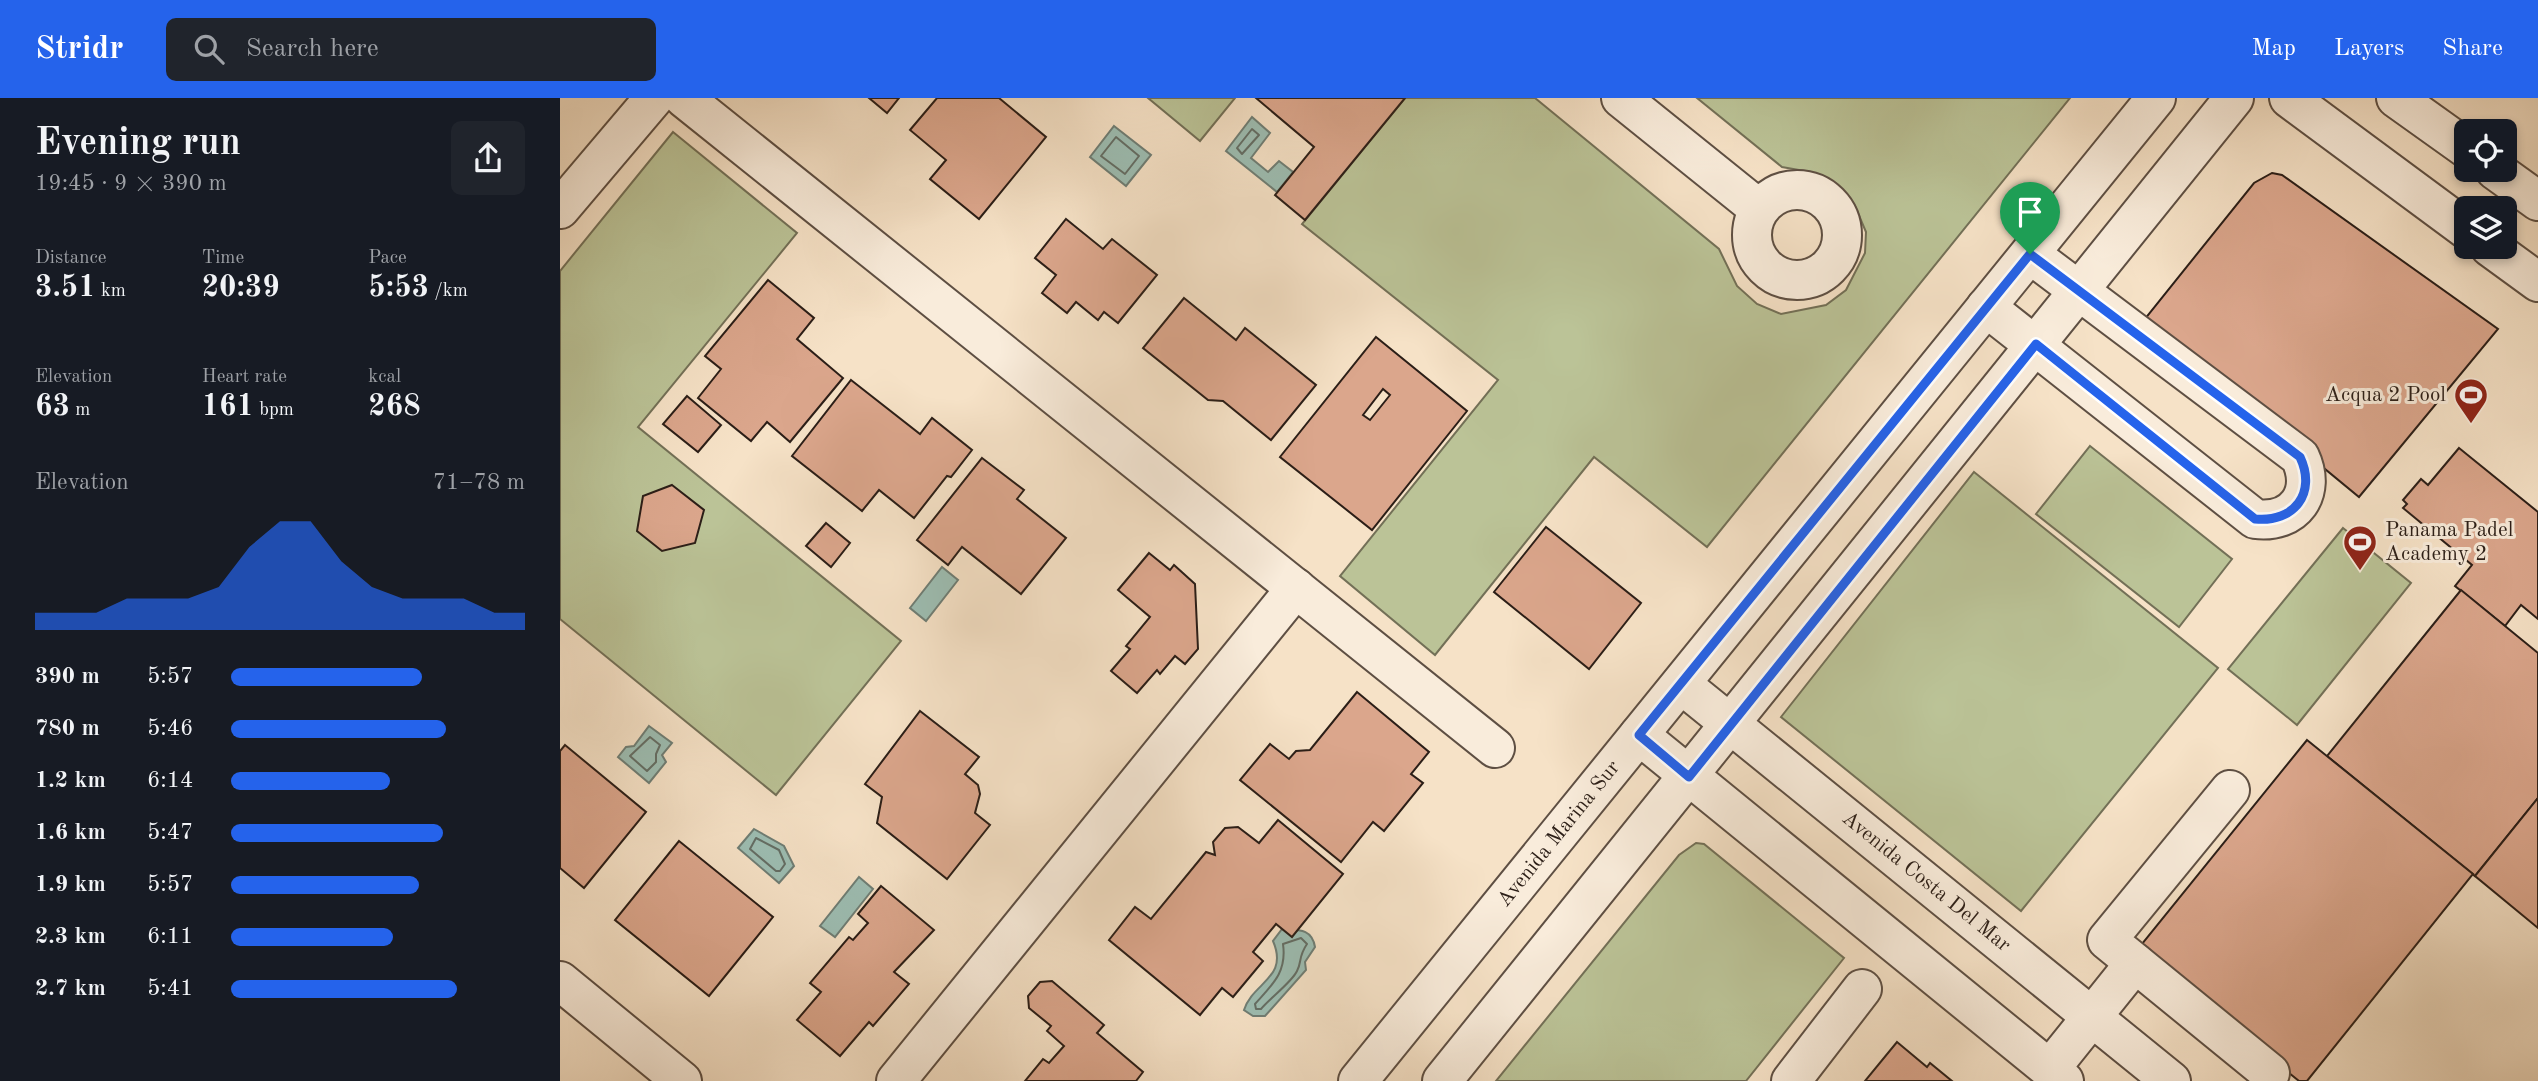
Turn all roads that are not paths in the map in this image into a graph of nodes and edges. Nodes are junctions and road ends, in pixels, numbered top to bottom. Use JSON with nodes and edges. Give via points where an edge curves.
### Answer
{"nodes":[{"id":1,"x":654,"y":98,"type":"edge"},
{"id":2,"x":684,"y":98,"type":"edge"},
{"id":3,"x":1622,"y":98,"type":"edge"},
{"id":4,"x":2156,"y":98,"type":"edge"},
{"id":5,"x":2234,"y":98,"type":"edge"},
{"id":6,"x":2289,"y":98,"type":"edge"},
{"id":7,"x":2396,"y":98,"type":"edge"},
{"id":8,"x":2454,"y":139,"type":"edge"},
{"id":9,"x":2512,"y":182,"type":"edge"},
{"id":10,"x":2538,"y":201,"type":"edge"},
{"id":11,"x":560,"y":209,"type":"edge"},
{"id":12,"x":1759,"y":209,"type":"dead end"},
{"id":13,"x":2454,"y":220,"type":"edge"},
{"id":14,"x":2030,"y":254,"type":"junction"},
{"id":15,"x":2506,"y":259,"type":"edge"},
{"id":16,"x":2538,"y":282,"type":"edge"},
{"id":17,"x":2079,"y":291,"type":"junction"},
{"id":18,"x":1986,"y":307,"type":"junction"},
{"id":19,"x":2036,"y":344,"type":"junction"},
{"id":20,"x":1296,"y":588,"type":"junction"},
{"id":21,"x":1681,"y":684,"type":"junction"},
{"id":22,"x":1732,"y":724,"type":"junction"},
{"id":23,"x":1639,"y":735,"type":"junction"},
{"id":24,"x":1495,"y":748,"type":"dead end"},
{"id":25,"x":1689,"y":777,"type":"junction"},
{"id":26,"x":2230,"y":790,"type":"dead end"},
{"id":27,"x":2135,"y":962,"type":"junction"},
{"id":28,"x":560,"y":981,"type":"edge"},
{"id":29,"x":1862,"y":989,"type":"dead end"},
{"id":30,"x":2092,"y":1017,"type":"junction"},
{"id":31,"x":2270,"y":1073,"type":"dead end"},
{"id":32,"x":2057,"y":1075,"type":"edge"},
{"id":33,"x":682,"y":1081,"type":"edge"},
{"id":34,"x":896,"y":1081,"type":"edge"},
{"id":35,"x":1358,"y":1081,"type":"edge"},
{"id":36,"x":1442,"y":1081,"type":"edge"},
{"id":37,"x":1791,"y":1081,"type":"edge"},
{"id":38,"x":2171,"y":1081,"type":"edge"}],
"edges":[{"from":1,"to":11,"type":"street"},
{"from":2,"to":20,"type":"street"},
{"from":3,"to":12,"type":"street"},
{"from":4,"to":14,"type":"street","name":"Avenida Marina Sur"},
{"from":5,"to":17,"type":"street"},
{"from":6,"to":13,"type":"street"},
{"from":7,"to":8,"type":"street"},
{"from":9,"to":10,"type":"street"},
{"from":14,"to":17,"type":"street"},
{"from":14,"to":18,"type":"street","name":"Avenida Marina Sur"},
{"from":15,"to":16,"type":"street"},
{"from":17,"to":19,"type":"street"},
{"from":17,"to":19,"type":"street","via":[[2300,457],[2308,474],[2306,492],[2289,513],[2269,521],[2255,519]]},
{"from":18,"to":19,"type":"street"},
{"from":18,"to":21,"type":"street","name":"Avenida Marina Sur"},
{"from":19,"to":22,"type":"street"},
{"from":20,"to":24,"type":"street"},
{"from":20,"to":34,"type":"street"},
{"from":21,"to":22,"type":"street","name":"Avenida Costa Del Mar"},
{"from":21,"to":23,"type":"street","name":"Avenida Marina Sur"},
{"from":22,"to":25,"type":"street"},
{"from":22,"to":30,"type":"street","name":"Avenida Costa Del Mar"},
{"from":23,"to":25,"type":"street"},
{"from":23,"to":35,"type":"street","name":"Avenida Marina Sur"},
{"from":25,"to":32,"type":"street"},
{"from":25,"to":36,"type":"street"},
{"from":26,"to":27,"type":"street","via":[[2107,940]]},
{"from":27,"to":30,"type":"street"},
{"from":27,"to":31,"type":"street"},
{"from":28,"to":33,"type":"street"},
{"from":29,"to":37,"type":"street"},
{"from":30,"to":32,"type":"street"},
{"from":30,"to":38,"type":"street","name":"Avenida Costa Del Mar"}]}
